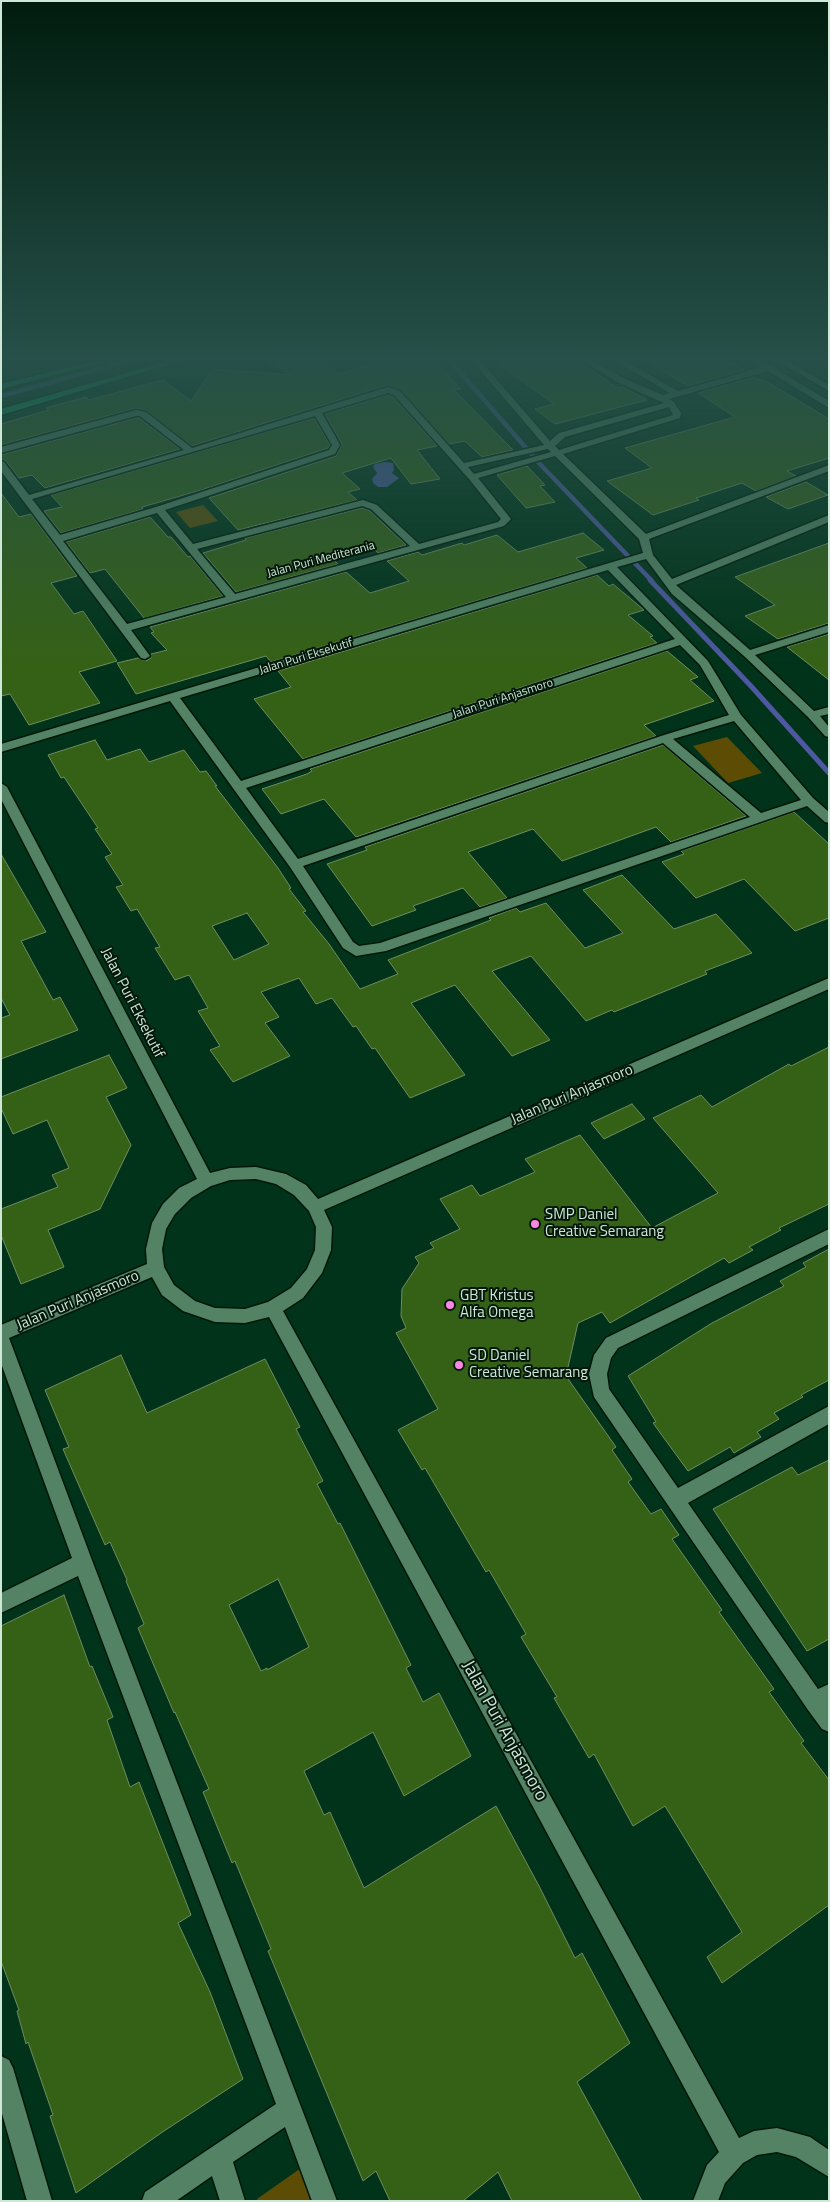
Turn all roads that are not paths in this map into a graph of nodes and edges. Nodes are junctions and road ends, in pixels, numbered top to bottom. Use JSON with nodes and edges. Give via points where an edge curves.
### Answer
{"nodes":[{"id":1,"x":160,"y":460,"type":"edge"},
{"id":2,"x":308,"y":460,"type":"edge"},
{"id":3,"x":456,"y":460,"type":"edge"},
{"id":4,"x":490,"y":460,"type":"edge"},
{"id":5,"x":535,"y":460,"type":"edge"},
{"id":6,"x":564,"y":460,"type":"edge"},
{"id":7,"x":1,"y":464,"type":"edge"},
{"id":8,"x":462,"y":466,"type":"junction"},
{"id":9,"x":829,"y":468,"type":"edge"},
{"id":10,"x":472,"y":477,"type":"junction"},
{"id":11,"x":27,"y":498,"type":"junction"},
{"id":12,"x":159,"y":509,"type":"junction"},
{"id":13,"x":829,"y":518,"type":"edge"},
{"id":14,"x":644,"y":538,"type":"junction"},
{"id":15,"x":58,"y":539,"type":"junction"},
{"id":16,"x":191,"y":548,"type":"junction"},
{"id":17,"x":418,"y":548,"type":"junction"},
{"id":18,"x":648,"y":555,"type":"junction"},
{"id":19,"x":613,"y":565,"type":"junction"},
{"id":20,"x":669,"y":584,"type":"junction"},
{"id":21,"x":232,"y":598,"type":"junction"},
{"id":22,"x":125,"y":628,"type":"junction"},
{"id":23,"x":829,"y":628,"type":"edge"},
{"id":24,"x":682,"y":640,"type":"junction"},
{"id":25,"x":748,"y":654,"type":"junction"},
{"id":26,"x":145,"y":656,"type":"dead end"},
{"id":27,"x":173,"y":697,"type":"junction"},
{"id":28,"x":829,"y":710,"type":"edge"},
{"id":29,"x":812,"y":715,"type":"junction"},
{"id":30,"x":736,"y":717,"type":"junction"},
{"id":31,"x":829,"y":734,"type":"edge"},
{"id":32,"x":665,"y":738,"type":"junction"},
{"id":33,"x":1,"y":748,"type":"edge"},
{"id":34,"x":238,"y":786,"type":"junction"},
{"id":35,"x":1,"y":787,"type":"edge"},
{"id":36,"x":809,"y":801,"type":"junction"},
{"id":37,"x":758,"y":817,"type":"junction"},
{"id":38,"x":829,"y":820,"type":"edge"},
{"id":39,"x":295,"y":864,"type":"junction"},
{"id":40,"x":829,"y":983,"type":"edge"},
{"id":41,"x":206,"y":1181,"type":"junction"},
{"id":42,"x":315,"y":1207,"type":"junction"},
{"id":43,"x":829,"y":1236,"type":"edge"},
{"id":44,"x":156,"y":1268,"type":"junction"},
{"id":45,"x":273,"y":1308,"type":"junction"},
{"id":46,"x":1,"y":1333,"type":"edge"},
{"id":47,"x":1,"y":1339,"type":"edge"},
{"id":48,"x":829,"y":1414,"type":"edge"},
{"id":49,"x":675,"y":1500,"type":"junction"},
{"id":50,"x":83,"y":1563,"type":"junction"},
{"id":51,"x":1,"y":1603,"type":"edge"},
{"id":52,"x":822,"y":1698,"type":"edge"},
{"id":53,"x":829,"y":1722,"type":"edge"},
{"id":54,"x":1,"y":2068,"type":"edge"},
{"id":55,"x":290,"y":2109,"type":"junction"},
{"id":56,"x":734,"y":2154,"type":"junction"},
{"id":57,"x":219,"y":2158,"type":"junction"},
{"id":58,"x":829,"y":2165,"type":"edge"},
{"id":59,"x":40,"y":2201,"type":"edge"},
{"id":60,"x":154,"y":2201,"type":"edge"},
{"id":61,"x":233,"y":2201,"type":"edge"},
{"id":62,"x":325,"y":2201,"type":"edge"},
{"id":63,"x":705,"y":2201,"type":"edge"}],
"edges":[{"from":1,"to":11,"type":"street","name":"Jalan Puri Mediterania"},
{"from":2,"to":12,"type":"street"},
{"from":3,"to":8,"type":"street","name":"Jalan Puri Mediterania"},
{"from":4,"to":8,"type":"street"},
{"from":5,"to":10,"type":"street"},
{"from":6,"to":14,"type":"street"},
{"from":7,"to":11,"type":"street"},
{"from":8,"to":10,"type":"street","name":"Jalan Puri Mediterania"},
{"from":9,"to":14,"type":"street"},
{"from":10,"to":17,"type":"street","name":"Jalan Puri Mediterania","via":[[504,516],[505,522]]},
{"from":11,"to":15,"type":"street"},
{"from":12,"to":15,"type":"street"},
{"from":12,"to":16,"type":"street"},
{"from":13,"to":20,"type":"street"},
{"from":14,"to":18,"type":"street"},
{"from":15,"to":22,"type":"street"},
{"from":16,"to":17,"type":"street","via":[[364,503],[374,507]]},
{"from":16,"to":21,"type":"street"},
{"from":17,"to":21,"type":"street","name":"Jalan Puri Mediterania"},
{"from":18,"to":19,"type":"street","name":"Jalan Puri Eksekutif"},
{"from":18,"to":20,"type":"street"},
{"from":19,"to":24,"type":"street"},
{"from":19,"to":27,"type":"street","name":"Jalan Puri Eksekutif"},
{"from":20,"to":25,"type":"street"},
{"from":21,"to":22,"type":"street","name":"Jalan Puri Mediterania"},
{"from":22,"to":26,"type":"street"},
{"from":23,"to":25,"type":"street"},
{"from":24,"to":30,"type":"street","via":[[704,663]]},
{"from":24,"to":34,"type":"street","name":"Jalan Puri Anjasmoro"},
{"from":25,"to":29,"type":"street"},
{"from":27,"to":33,"type":"street","name":"Jalan Puri Eksekutif"},
{"from":27,"to":34,"type":"street"},
{"from":28,"to":29,"type":"street"},
{"from":29,"to":31,"type":"street"},
{"from":30,"to":32,"type":"street"},
{"from":30,"to":36,"type":"street"},
{"from":32,"to":37,"type":"street"},
{"from":32,"to":39,"type":"street"},
{"from":34,"to":39,"type":"street"},
{"from":35,"to":41,"type":"street","name":"Jalan Puri Eksekutif"},
{"from":36,"to":37,"type":"street"},
{"from":36,"to":38,"type":"street"},
{"from":37,"to":39,"type":"street","via":[[363,952],[348,945]]},
{"from":40,"to":42,"type":"street","name":"Jalan Puri Anjasmoro"},
{"from":41,"to":42,"type":"street","via":[[230,1174],[256,1173],[280,1179],[300,1190]]},
{"from":41,"to":44,"type":"street","via":[[185,1193],[168,1209],[156,1235]]},
{"from":42,"to":45,"type":"street","via":[[324,1227],[323,1250],[314,1273],[297,1293]]},
{"from":43,"to":49,"type":"street","via":[[612,1343],[604,1355],[598,1374],[600,1391]]},
{"from":44,"to":45,"type":"street","via":[[168,1290],[189,1306],[215,1315],[245,1316]]},
{"from":44,"to":46,"type":"street","name":"Jalan Puri Anjasmoro"},
{"from":45,"to":56,"type":"street","name":"Jalan Puri Anjasmoro"},
{"from":47,"to":50,"type":"street"},
{"from":48,"to":49,"type":"street"},
{"from":49,"to":52,"type":"street"},
{"from":50,"to":51,"type":"street"},
{"from":50,"to":55,"type":"street"},
{"from":52,"to":53,"type":"street"},
{"from":54,"to":59,"type":"street"},
{"from":55,"to":57,"type":"street"},
{"from":55,"to":62,"type":"street"},
{"from":56,"to":58,"type":"street","via":[[754,2143],[777,2140],[801,2146]]},
{"from":56,"to":63,"type":"street","via":[[716,2174]]},
{"from":57,"to":60,"type":"street"},
{"from":57,"to":61,"type":"street"}]}
